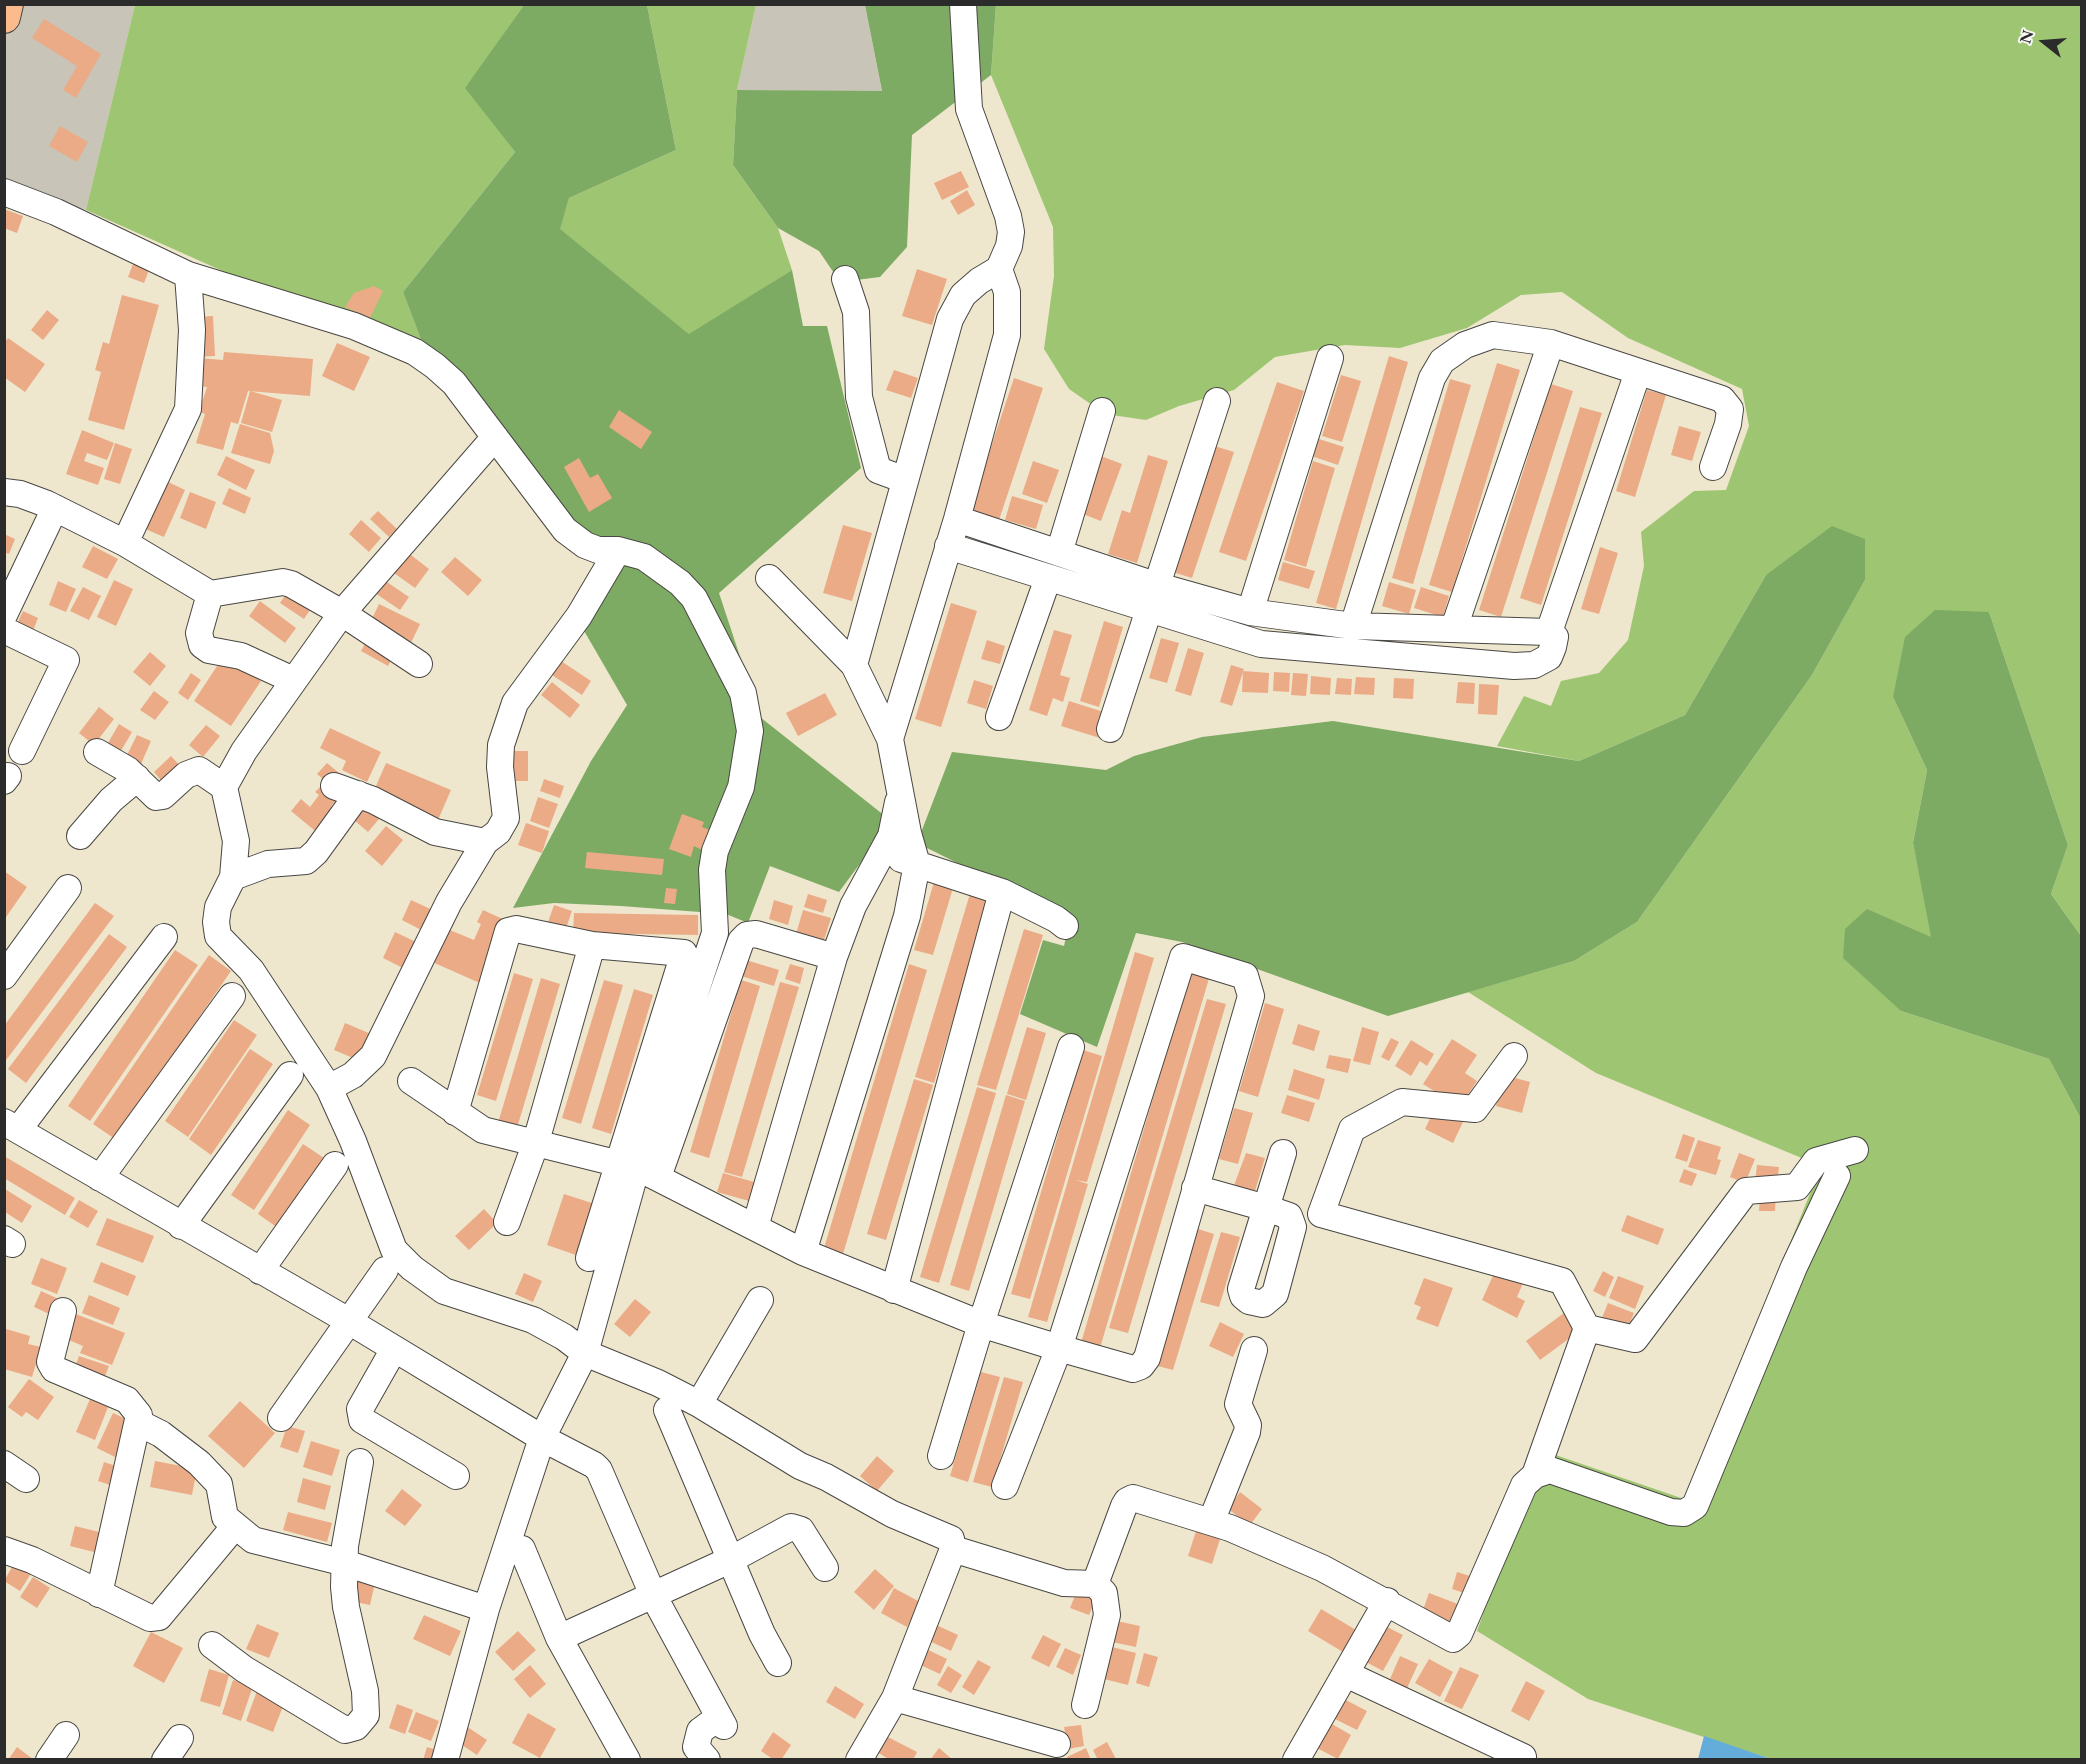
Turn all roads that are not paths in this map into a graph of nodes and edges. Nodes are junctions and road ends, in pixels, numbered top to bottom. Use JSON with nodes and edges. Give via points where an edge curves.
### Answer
{"nodes":[{"id":1,"x":7,"y":4,"type":"edge"},
{"id":2,"x":963,"y":4,"type":"edge"},
{"id":3,"x":4,"y":18,"type":"edge"},
{"id":4,"x":4,"y":192,"type":"edge"},
{"id":5,"x":999,"y":269,"type":"junction"},
{"id":6,"x":188,"y":275,"type":"junction"},
{"id":7,"x":845,"y":279,"type":"dead end"},
{"id":8,"x":1551,"y":343,"type":"junction"},
{"id":9,"x":1330,"y":358,"type":"dead end"},
{"id":10,"x":1638,"y":372,"type":"junction"},
{"id":11,"x":1217,"y":401,"type":"dead end"},
{"id":12,"x":1102,"y":411,"type":"dead end"},
{"id":13,"x":495,"y":437,"type":"junction"},
{"id":14,"x":1713,"y":467,"type":"dead end"},
{"id":15,"x":905,"y":480,"type":"junction"},
{"id":16,"x":4,"y":492,"type":"edge"},
{"id":17,"x":55,"y":508,"type":"junction"},
{"id":18,"x":957,"y":519,"type":"junction"},
{"id":19,"x":125,"y":543,"type":"junction"},
{"id":20,"x":948,"y":546,"type":"junction"},
{"id":21,"x":618,"y":550,"type":"junction"},
{"id":22,"x":1059,"y":553,"type":"junction"},
{"id":23,"x":770,"y":578,"type":"dead end"},
{"id":24,"x":1048,"y":578,"type":"junction"},
{"id":25,"x":1158,"y":586,"type":"junction"},
{"id":26,"x":10,"y":587,"type":"edge"},
{"id":27,"x":210,"y":594,"type":"junction"},
{"id":28,"x":1149,"y":611,"type":"junction"},
{"id":29,"x":1250,"y":612,"type":"junction"},
{"id":30,"x":342,"y":613,"type":"junction"},
{"id":31,"x":4,"y":615,"type":"edge"},
{"id":32,"x":1353,"y":627,"type":"junction"},
{"id":33,"x":1454,"y":628,"type":"junction"},
{"id":34,"x":4,"y":630,"type":"edge"},
{"id":35,"x":1549,"y":632,"type":"junction"},
{"id":36,"x":419,"y":664,"type":"dead end"},
{"id":37,"x":854,"y":665,"type":"junction"},
{"id":38,"x":292,"y":680,"type":"junction"},
{"id":39,"x":999,"y":717,"type":"dead end"},
{"id":40,"x":1110,"y":729,"type":"dead end"},
{"id":41,"x":890,"y":739,"type":"junction"},
{"id":42,"x":22,"y":751,"type":"dead end"},
{"id":43,"x":97,"y":752,"type":"dead end"},
{"id":44,"x":137,"y":778,"type":"junction"},
{"id":45,"x":334,"y":786,"type":"dead end"},
{"id":46,"x":224,"y":787,"type":"junction"},
{"id":47,"x":900,"y":792,"type":"junction"},
{"id":48,"x":358,"y":794,"type":"junction"},
{"id":49,"x":80,"y":836,"type":"dead end"},
{"id":50,"x":486,"y":842,"type":"junction"},
{"id":51,"x":881,"y":852,"type":"junction"},
{"id":52,"x":917,"y":864,"type":"junction"},
{"id":53,"x":234,"y":877,"type":"junction"},
{"id":54,"x":68,"y":888,"type":"dead end"},
{"id":55,"x":1002,"y":892,"type":"junction"},
{"id":56,"x":1065,"y":926,"type":"dead end"},
{"id":57,"x":164,"y":937,"type":"dead end"},
{"id":58,"x":592,"y":945,"type":"junction"},
{"id":59,"x":834,"y":957,"type":"junction"},
{"id":60,"x":4,"y":976,"type":"edge"},
{"id":61,"x":232,"y":996,"type":"dead end"},
{"id":62,"x":1071,"y":1047,"type":"dead end"},
{"id":63,"x":1514,"y":1056,"type":"dead end"},
{"id":64,"x":290,"y":1075,"type":"dead end"},
{"id":65,"x":411,"y":1081,"type":"dead end"},
{"id":66,"x":329,"y":1088,"type":"junction"},
{"id":67,"x":455,"y":1112,"type":"junction"},
{"id":68,"x":11,"y":1126,"type":"edge"},
{"id":69,"x":535,"y":1145,"type":"junction"},
{"id":70,"x":1855,"y":1150,"type":"dead end"},
{"id":71,"x":1283,"y":1153,"type":"dead end"},
{"id":72,"x":335,"y":1165,"type":"dead end"},
{"id":73,"x":621,"y":1165,"type":"junction"},
{"id":74,"x":1837,"y":1176,"type":"dead end"},
{"id":75,"x":100,"y":1178,"type":"junction"},
{"id":76,"x":1195,"y":1188,"type":"junction"},
{"id":77,"x":507,"y":1222,"type":"dead end"},
{"id":78,"x":181,"y":1226,"type":"junction"},
{"id":79,"x":755,"y":1227,"type":"junction"},
{"id":80,"x":803,"y":1252,"type":"junction"},
{"id":81,"x":589,"y":1258,"type":"dead end"},
{"id":82,"x":385,"y":1270,"type":"dead end"},
{"id":83,"x":260,"y":1271,"type":"junction"},
{"id":84,"x":894,"y":1290,"type":"junction"},
{"id":85,"x":760,"y":1300,"type":"dead end"},
{"id":86,"x":63,"y":1311,"type":"dead end"},
{"id":87,"x":347,"y":1320,"type":"junction"},
{"id":88,"x":981,"y":1324,"type":"junction"},
{"id":89,"x":1587,"y":1328,"type":"junction"},
{"id":90,"x":1059,"y":1348,"type":"junction"},
{"id":91,"x":394,"y":1350,"type":"junction"},
{"id":92,"x":1254,"y":1350,"type":"dead end"},
{"id":93,"x":585,"y":1353,"type":"junction"},
{"id":94,"x":699,"y":1404,"type":"junction"},
{"id":95,"x":667,"y":1410,"type":"dead end"},
{"id":96,"x":281,"y":1418,"type":"dead end"},
{"id":97,"x":139,"y":1423,"type":"junction"},
{"id":98,"x":542,"y":1438,"type":"junction"},
{"id":99,"x":941,"y":1456,"type":"dead end"},
{"id":100,"x":360,"y":1462,"type":"dead end"},
{"id":101,"x":4,"y":1464,"type":"edge"},
{"id":102,"x":1535,"y":1475,"type":"junction"},
{"id":103,"x":456,"y":1476,"type":"dead end"},
{"id":104,"x":26,"y":1479,"type":"dead end"},
{"id":105,"x":1005,"y":1486,"type":"dead end"},
{"id":106,"x":1211,"y":1522,"type":"junction"},
{"id":107,"x":234,"y":1527,"type":"junction"},
{"id":108,"x":522,"y":1549,"type":"dead end"},
{"id":109,"x":953,"y":1549,"type":"junction"},
{"id":110,"x":4,"y":1550,"type":"edge"},
{"id":111,"x":732,"y":1559,"type":"junction"},
{"id":112,"x":345,"y":1563,"type":"junction"},
{"id":113,"x":825,"y":1568,"type":"dead end"},
{"id":114,"x":1095,"y":1584,"type":"junction"},
{"id":115,"x":99,"y":1594,"type":"junction"},
{"id":116,"x":653,"y":1595,"type":"junction"},
{"id":117,"x":1387,"y":1601,"type":"junction"},
{"id":118,"x":486,"y":1609,"type":"junction"},
{"id":119,"x":560,"y":1638,"type":"junction"},
{"id":120,"x":212,"y":1645,"type":"dead end"},
{"id":121,"x":778,"y":1663,"type":"dead end"},
{"id":122,"x":1346,"y":1674,"type":"junction"},
{"id":123,"x":894,"y":1698,"type":"junction"},
{"id":124,"x":1085,"y":1706,"type":"dead end"},
{"id":125,"x":66,"y":1735,"type":"dead end"},
{"id":126,"x":180,"y":1738,"type":"dead end"},
{"id":127,"x":1058,"y":1744,"type":"dead end"},
{"id":128,"x":1523,"y":1757,"type":"dead end"},
{"id":129,"x":49,"y":1760,"type":"edge"},
{"id":130,"x":165,"y":1760,"type":"edge"},
{"id":131,"x":445,"y":1760,"type":"edge"},
{"id":132,"x":627,"y":1760,"type":"edge"},
{"id":133,"x":707,"y":1760,"type":"edge"},
{"id":134,"x":859,"y":1760,"type":"edge"},
{"id":135,"x":1296,"y":1760,"type":"edge"}],
"edges":[{"from":1,"to":3,"type":"main road"},
{"from":2,"to":5,"type":"street","via":[[969,109],[1011,232]]},
{"from":4,"to":6,"type":"street","via":[[56,212]]},
{"from":5,"to":15,"type":"street","via":[[963,295],[950,319]]},
{"from":5,"to":18,"type":"street","via":[[1007,292],[1007,335]]},
{"from":6,"to":13,"type":"street","via":[[354,326],[415,352],[454,382]]},
{"from":6,"to":19,"type":"street","via":[[192,330],[188,408]]},
{"from":7,"to":15,"type":"street","via":[[856,312],[859,397],[878,470]]},
{"from":8,"to":10,"type":"street"},
{"from":8,"to":32,"type":"street","via":[[1493,335],[1465,345],[1442,361],[1432,378]]},
{"from":8,"to":33,"type":"street"},
{"from":9,"to":29,"type":"street"},
{"from":10,"to":14,"type":"street","via":[[1727,403],[1728,424]]},
{"from":10,"to":35,"type":"street"},
{"from":11,"to":25,"type":"street"},
{"from":12,"to":22,"type":"street"},
{"from":13,"to":21,"type":"street","via":[[565,530],[598,550]]},
{"from":13,"to":30,"type":"street"},
{"from":15,"to":37,"type":"street"},
{"from":16,"to":17,"type":"street"},
{"from":17,"to":19,"type":"street"},
{"from":17,"to":26,"type":"street"},
{"from":18,"to":20,"type":"street"},
{"from":18,"to":22,"type":"street"},
{"from":19,"to":27,"type":"street"},
{"from":20,"to":24,"type":"street"},
{"from":20,"to":41,"type":"street"},
{"from":21,"to":50,"type":"street","via":[[579,616],[515,703],[501,745],[506,818]]},
{"from":21,"to":93,"type":"street","via":[[644,557],[681,583],[694,598],[743,693],[750,730],[741,787],[712,870],[715,933],[633,1184]]},
{"from":22,"to":25,"type":"street"},
{"from":23,"to":37,"type":"street"},
{"from":24,"to":28,"type":"street"},
{"from":24,"to":39,"type":"street"},
{"from":25,"to":28,"type":"street"},
{"from":25,"to":29,"type":"street"},
{"from":26,"to":31,"type":"street"},
{"from":27,"to":30,"type":"street","via":[[283,582]]},
{"from":27,"to":38,"type":"street","via":[[199,633],[202,645],[241,656]]},
{"from":28,"to":35,"type":"street","via":[[1279,647],[1514,666],[1534,665],[1549,657],[1555,637]]},
{"from":28,"to":40,"type":"street"},
{"from":29,"to":32,"type":"street"},
{"from":30,"to":36,"type":"street"},
{"from":30,"to":38,"type":"street"},
{"from":32,"to":33,"type":"street"},
{"from":33,"to":35,"type":"street"},
{"from":34,"to":42,"type":"street","via":[[66,660]]},
{"from":37,"to":41,"type":"street"},
{"from":38,"to":46,"type":"street"},
{"from":41,"to":47,"type":"street"},
{"from":43,"to":44,"type":"street"},
{"from":44,"to":46,"type":"street","via":[[156,796],[163,796],[186,775],[199,770]]},
{"from":44,"to":49,"type":"street","via":[[111,800]]},
{"from":45,"to":48,"type":"street"},
{"from":46,"to":53,"type":"street","via":[[236,841]]},
{"from":47,"to":51,"type":"street","via":[[891,836]]},
{"from":47,"to":52,"type":"street"},
{"from":48,"to":50,"type":"street","via":[[435,832]]},
{"from":48,"to":53,"type":"street","via":[[306,861],[268,864]]},
{"from":50,"to":66,"type":"street","via":[[449,902],[373,1056],[353,1075]]},
{"from":51,"to":52,"type":"street"},
{"from":51,"to":59,"type":"street","via":[[853,906]]},
{"from":52,"to":55,"type":"street"},
{"from":52,"to":80,"type":"street","via":[[907,916]]},
{"from":53,"to":66,"type":"street","via":[[218,907],[218,936],[251,970]]},
{"from":54,"to":60,"type":"street"},
{"from":55,"to":56,"type":"street"},
{"from":55,"to":84,"type":"street"},
{"from":57,"to":68,"type":"street"},
{"from":58,"to":67,"type":"street","via":[[516,929],[508,931]]},
{"from":58,"to":69,"type":"street"},
{"from":58,"to":73,"type":"street","via":[[684,953]]},
{"from":59,"to":79,"type":"street"},
{"from":59,"to":79,"type":"street","via":[[756,934],[741,941],[653,1175]]},
{"from":61,"to":75,"type":"street"},
{"from":62,"to":88,"type":"street"},
{"from":63,"to":89,"type":"street","via":[[1474,1109],[1402,1102],[1352,1129],[1321,1214],[1562,1281]]},
{"from":64,"to":78,"type":"street"},
{"from":65,"to":67,"type":"street"},
{"from":66,"to":93,"type":"street","via":[[394,1251],[444,1291],[532,1320]]},
{"from":67,"to":69,"type":"street","via":[[483,1130]]},
{"from":68,"to":75,"type":"street"},
{"from":69,"to":73,"type":"street"},
{"from":69,"to":77,"type":"street"},
{"from":70,"to":89,"type":"street","via":[[1816,1161],[1797,1187],[1746,1191],[1635,1339]]},
{"from":71,"to":76,"type":"street","via":[[1266,1208]]},
{"from":72,"to":83,"type":"street"},
{"from":73,"to":81,"type":"street"},
{"from":74,"to":102,"type":"street","via":[[1794,1266],[1695,1506],[1684,1513],[1671,1512],[1550,1470]]},
{"from":75,"to":78,"type":"street"},
{"from":76,"to":90,"type":"street","via":[[1147,1358],[1141,1366],[1133,1369]]},
{"from":76,"to":90,"type":"street","via":[[1251,996],[1245,976],[1184,957]]},
{"from":78,"to":83,"type":"street"},
{"from":79,"to":80,"type":"street"},
{"from":80,"to":84,"type":"street"},
{"from":82,"to":87,"type":"street"},
{"from":83,"to":87,"type":"street"},
{"from":84,"to":88,"type":"street"},
{"from":85,"to":94,"type":"street"},
{"from":86,"to":97,"type":"street","via":[[50,1362],[54,1369],[128,1400],[136,1407]]},
{"from":87,"to":91,"type":"street"},
{"from":87,"to":96,"type":"street"},
{"from":88,"to":90,"type":"street"},
{"from":88,"to":99,"type":"street"},
{"from":89,"to":102,"type":"street"},
{"from":90,"to":105,"type":"street"},
{"from":91,"to":98,"type":"street"},
{"from":91,"to":103,"type":"street","via":[[360,1409],[362,1420]]},
{"from":92,"to":106,"type":"street","via":[[1239,1404],[1247,1432]]},
{"from":93,"to":94,"type":"street"},
{"from":93,"to":98,"type":"street"},
{"from":94,"to":109,"type":"street","via":[[800,1466],[892,1514],[951,1539]]},
{"from":95,"to":111,"type":"street"},
{"from":97,"to":107,"type":"street","via":[[161,1434],[219,1484],[225,1516]]},
{"from":97,"to":115,"type":"street"},
{"from":98,"to":116,"type":"street","via":[[599,1470]]},
{"from":98,"to":118,"type":"street"},
{"from":100,"to":112,"type":"street"},
{"from":101,"to":104,"type":"street"},
{"from":102,"to":117,"type":"street","via":[[1524,1485],[1459,1634],[1453,1639]]},
{"from":106,"to":114,"type":"street","via":[[1133,1498],[1127,1500]]},
{"from":106,"to":117,"type":"street","via":[[1322,1568]]},
{"from":107,"to":112,"type":"street","via":[[253,1540]]},
{"from":107,"to":115,"type":"street","via":[[159,1617],[142,1616]]},
{"from":108,"to":119,"type":"street"},
{"from":109,"to":114,"type":"street","via":[[1064,1582]]},
{"from":109,"to":123,"type":"street"},
{"from":110,"to":115,"type":"street"},
{"from":111,"to":113,"type":"street","via":[[791,1527],[801,1530]]},
{"from":111,"to":116,"type":"street"},
{"from":111,"to":121,"type":"street"},
{"from":112,"to":118,"type":"street"},
{"from":112,"to":120,"type":"street","via":[[346,1607],[365,1691],[366,1715],[356,1727],[345,1730]]},
{"from":114,"to":124,"type":"street","via":[[1104,1593],[1107,1615]]},
{"from":116,"to":119,"type":"street"},
{"from":116,"to":133,"type":"street","via":[[721,1721],[700,1731],[696,1747]]},
{"from":117,"to":122,"type":"street"},
{"from":118,"to":131,"type":"street"},
{"from":119,"to":132,"type":"street"},
{"from":122,"to":128,"type":"street"},
{"from":122,"to":135,"type":"street"},
{"from":123,"to":127,"type":"street"},
{"from":123,"to":134,"type":"street"},
{"from":125,"to":129,"type":"street"},
{"from":126,"to":130,"type":"street"}]}
